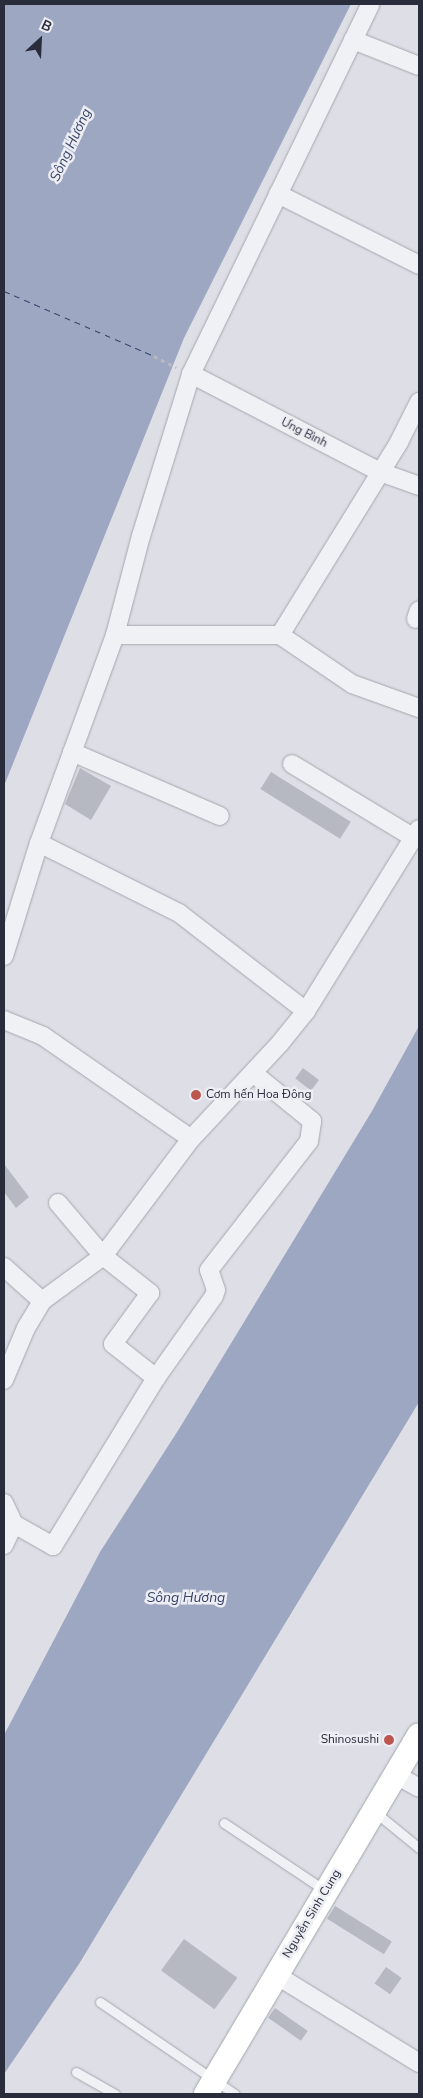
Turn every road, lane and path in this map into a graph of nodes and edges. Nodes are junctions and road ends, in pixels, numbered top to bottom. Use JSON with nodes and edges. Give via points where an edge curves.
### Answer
{"nodes":[{"id":1,"x":371,"y":4,"type":"edge"},
{"id":2,"x":353,"y":40,"type":"junction"},
{"id":3,"x":419,"y":66,"type":"edge"},
{"id":4,"x":278,"y":194,"type":"junction"},
{"id":5,"x":419,"y":265,"type":"edge"},
{"id":6,"x":154,"y":356,"type":"dead end"},
{"id":7,"x":191,"y":374,"type":"junction"},
{"id":8,"x":419,"y":402,"type":"edge"},
{"id":9,"x":380,"y":472,"type":"junction"},
{"id":10,"x":419,"y":486,"type":"edge"},
{"id":11,"x":115,"y":635,"type":"junction"},
{"id":12,"x":280,"y":636,"type":"junction"},
{"id":13,"x":419,"y":708,"type":"edge"},
{"id":14,"x":72,"y":752,"type":"junction"},
{"id":15,"x":292,"y":764,"type":"dead end"},
{"id":16,"x":220,"y":816,"type":"dead end"},
{"id":17,"x":417,"y":834,"type":"edge"},
{"id":18,"x":39,"y":843,"type":"junction"},
{"id":19,"x":4,"y":956,"type":"edge"},
{"id":20,"x":306,"y":1011,"type":"junction"},
{"id":21,"x":4,"y":1020,"type":"edge"},
{"id":22,"x":253,"y":1073,"type":"junction"},
{"id":23,"x":191,"y":1139,"type":"junction"},
{"id":24,"x":58,"y":1203,"type":"dead end"},
{"id":25,"x":103,"y":1256,"type":"junction"},
{"id":26,"x":4,"y":1267,"type":"edge"},
{"id":27,"x":42,"y":1301,"type":"junction"},
{"id":28,"x":156,"y":1378,"type":"junction"},
{"id":29,"x":4,"y":1380,"type":"edge"},
{"id":30,"x":4,"y":1503,"type":"edge"},
{"id":31,"x":14,"y":1524,"type":"junction"},
{"id":32,"x":4,"y":1545,"type":"edge"},
{"id":33,"x":419,"y":1735,"type":"edge"},
{"id":34,"x":396,"y":1775,"type":"junction"},
{"id":35,"x":419,"y":1788,"type":"edge"},
{"id":36,"x":375,"y":1812,"type":"junction"},
{"id":37,"x":224,"y":1823,"type":"dead end"},
{"id":38,"x":419,"y":1848,"type":"edge"},
{"id":39,"x":326,"y":1891,"type":"junction"},
{"id":40,"x":276,"y":1975,"type":"junction"},
{"id":41,"x":100,"y":2002,"type":"dead end"},
{"id":42,"x":419,"y":2063,"type":"edge"},
{"id":43,"x":76,"y":2072,"type":"dead end"},
{"id":44,"x":210,"y":2087,"type":"edge"},
{"id":45,"x":115,"y":2094,"type":"edge"},
{"id":46,"x":235,"y":2094,"type":"edge"}],
"edges":[{"from":1,"to":2,"type":"street"},
{"from":2,"to":3,"type":"street"},
{"from":2,"to":4,"type":"street"},
{"from":4,"to":5,"type":"street"},
{"from":4,"to":7,"type":"street"},
{"from":6,"to":7,"type":"path"},
{"from":7,"to":9,"type":"street","name":"Ưng Bình"},
{"from":7,"to":11,"type":"street","via":[[141,536]]},
{"from":8,"to":9,"type":"street"},
{"from":9,"to":10,"type":"street","name":"Ưng Bình"},
{"from":9,"to":12,"type":"street"},
{"from":11,"to":12,"type":"street"},
{"from":11,"to":14,"type":"street"},
{"from":12,"to":13,"type":"street","via":[[352,684]]},
{"from":14,"to":16,"type":"street"},
{"from":14,"to":18,"type":"street"},
{"from":15,"to":17,"type":"street"},
{"from":17,"to":20,"type":"street"},
{"from":18,"to":19,"type":"street"},
{"from":18,"to":20,"type":"street","via":[[179,913]]},
{"from":20,"to":22,"type":"street"},
{"from":21,"to":23,"type":"street","via":[[43,1036]]},
{"from":22,"to":23,"type":"street"},
{"from":22,"to":28,"type":"street","via":[[312,1121],[309,1142],[210,1270],[216,1290],[214,1296]]},
{"from":23,"to":25,"type":"street"},
{"from":24,"to":25,"type":"street"},
{"from":25,"to":27,"type":"street"},
{"from":25,"to":28,"type":"street","via":[[150,1293],[113,1344]]},
{"from":26,"to":27,"type":"street"},
{"from":27,"to":29,"type":"street","via":[[26,1328]]},
{"from":28,"to":31,"type":"street","via":[[52,1546]]},
{"from":30,"to":31,"type":"street"},
{"from":31,"to":32,"type":"street"},
{"from":33,"to":34,"type":"main road","name":"Nguyễn Sinh Cung"},
{"from":34,"to":35,"type":"street"},
{"from":34,"to":36,"type":"main road","name":"Nguyễn Sinh Cung"},
{"from":36,"to":38,"type":"lane"},
{"from":36,"to":39,"type":"main road","name":"Nguyễn Sinh Cung"},
{"from":37,"to":39,"type":"lane"},
{"from":39,"to":40,"type":"main road","name":"Nguyễn Sinh Cung"},
{"from":40,"to":42,"type":"street"},
{"from":40,"to":44,"type":"main road","name":"Nguyễn Sinh Cung"},
{"from":41,"to":44,"type":"lane"},
{"from":43,"to":45,"type":"lane"},
{"from":44,"to":46,"type":"lane"}]}
